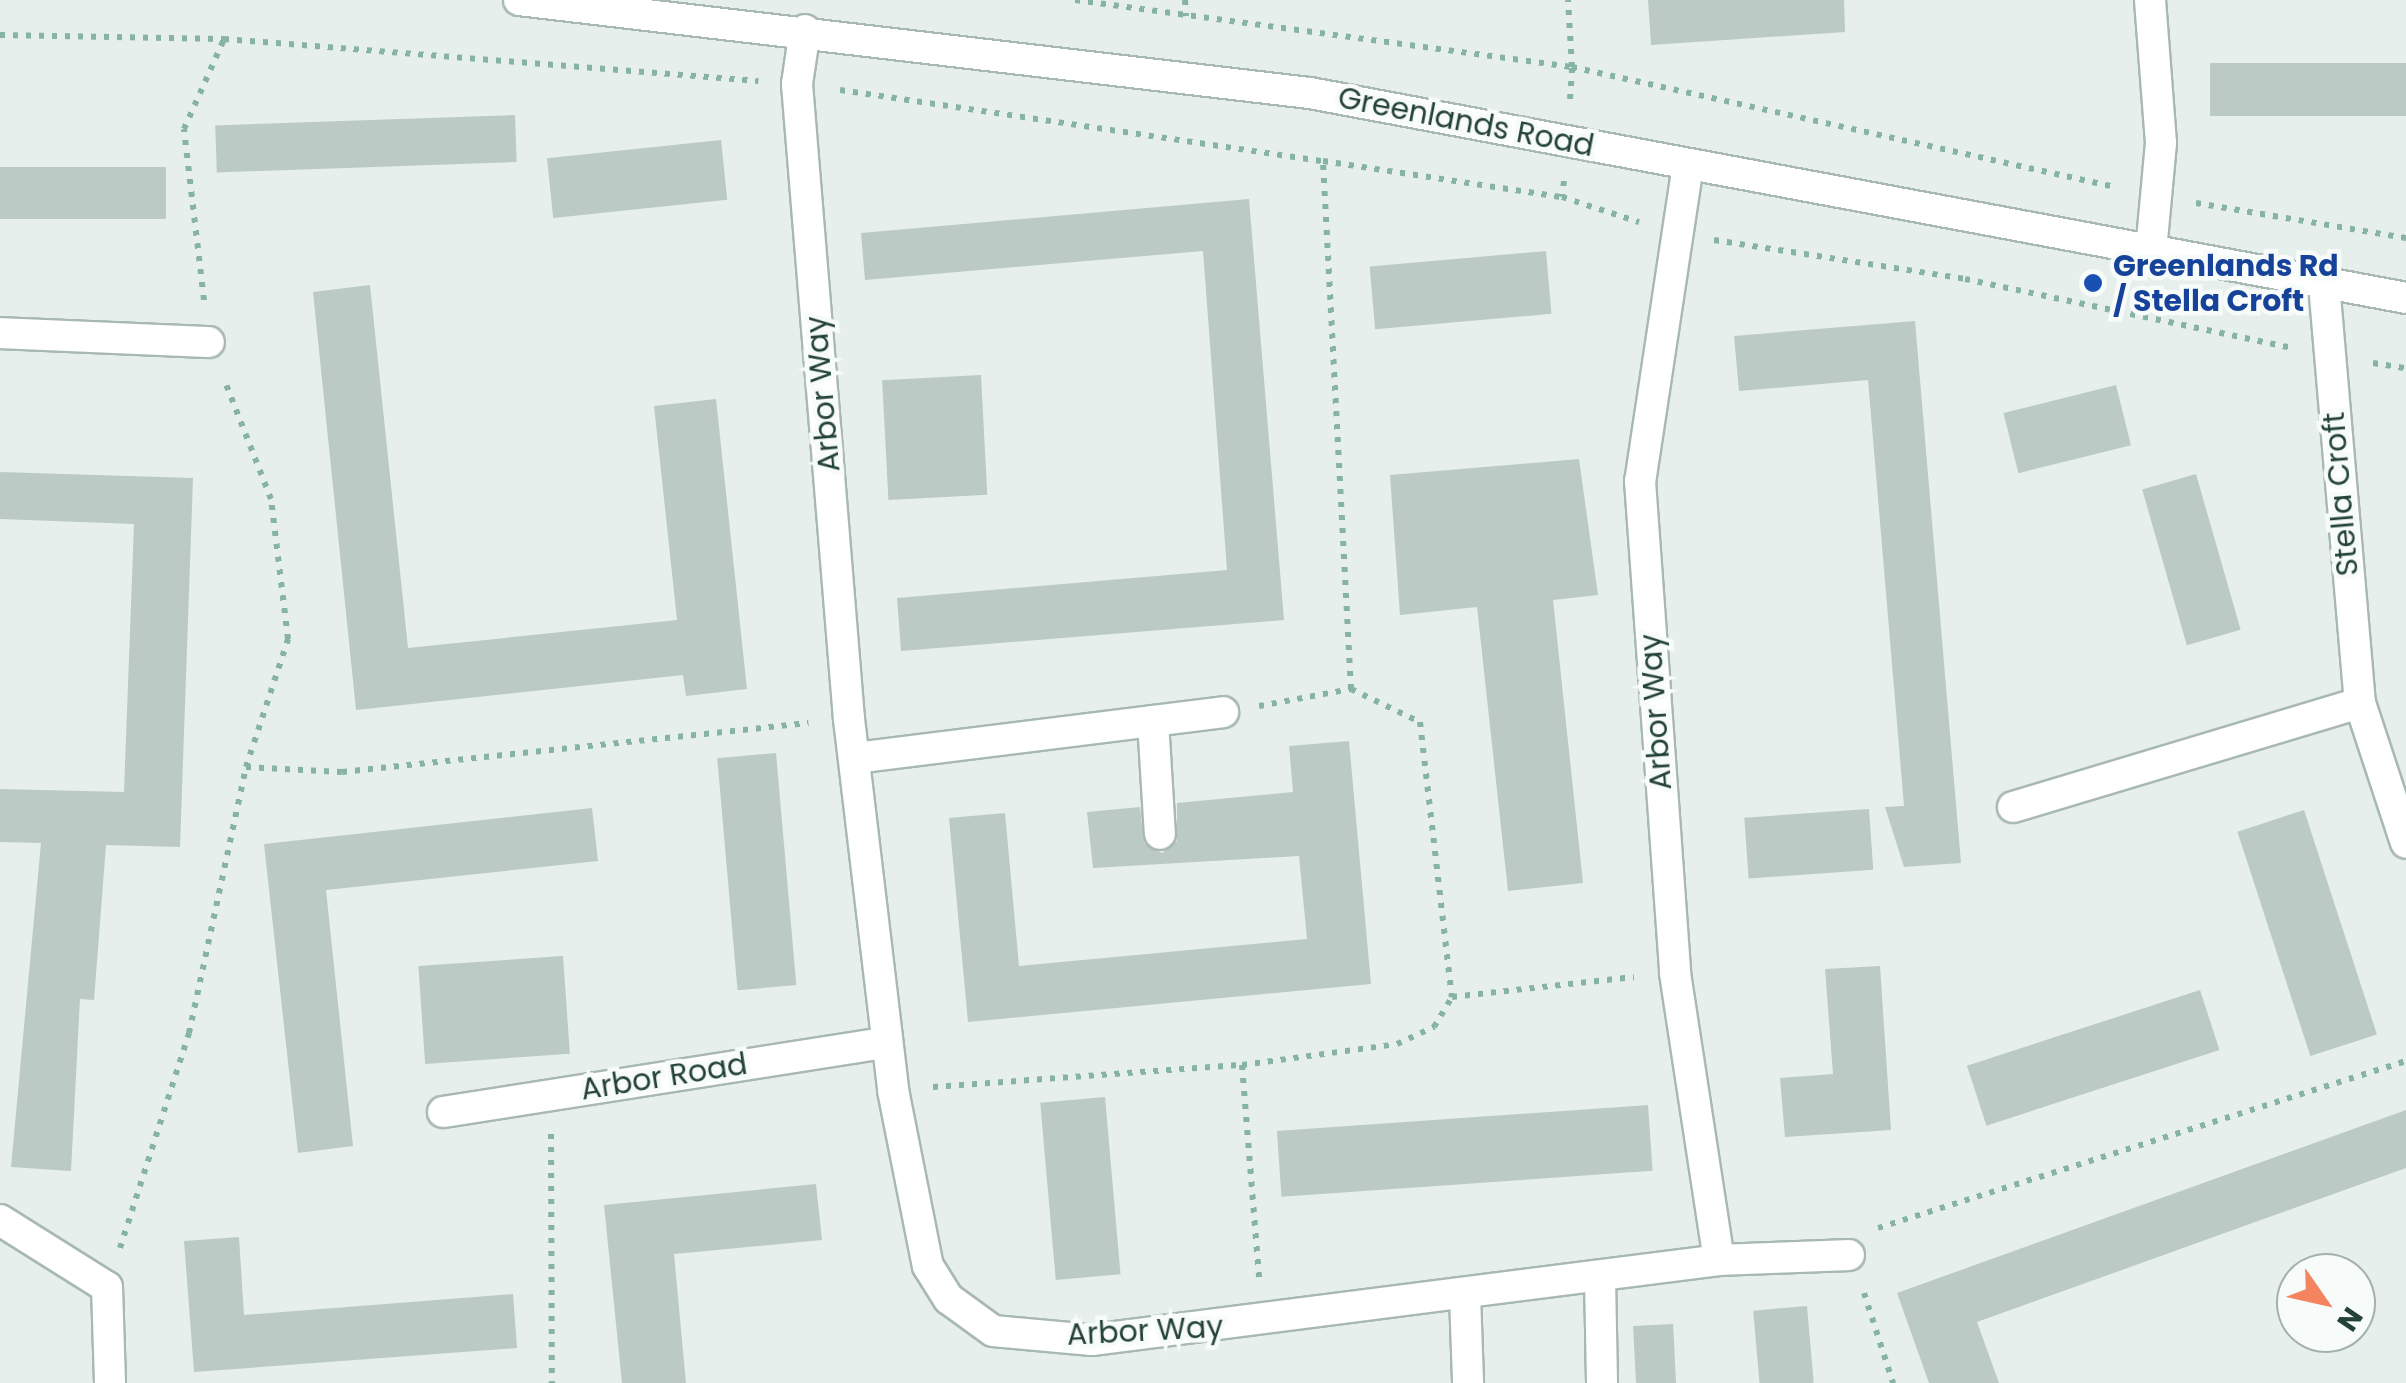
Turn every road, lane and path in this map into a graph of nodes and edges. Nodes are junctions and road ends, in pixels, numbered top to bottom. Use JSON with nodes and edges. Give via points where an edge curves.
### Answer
{"nodes":[{"id":1,"x":522,"y":0,"type":"edge"},
{"id":2,"x":1075,"y":0,"type":"edge"},
{"id":3,"x":1185,"y":0,"type":"edge"},
{"id":4,"x":1568,"y":0,"type":"edge"},
{"id":5,"x":2150,"y":0,"type":"edge"},
{"id":6,"x":1186,"y":16,"type":"junction"},
{"id":7,"x":805,"y":30,"type":"junction"},
{"id":8,"x":0,"y":35,"type":"edge"},
{"id":9,"x":224,"y":39,"type":"junction"},
{"id":10,"x":797,"y":84,"type":"junction"},
{"id":11,"x":1323,"y":161,"type":"junction"},
{"id":12,"x":1688,"y":164,"type":"junction"},
{"id":13,"x":1562,"y":198,"type":"dead end"},
{"id":14,"x":2152,"y":250,"type":"junction"},
{"id":15,"x":2324,"y":284,"type":"junction"},
{"id":16,"x":2406,"y":298,"type":"edge"},
{"id":17,"x":0,"y":333,"type":"edge"},
{"id":18,"x":210,"y":342,"type":"junction"},
{"id":19,"x":1352,"y":689,"type":"junction"},
{"id":20,"x":2360,"y":703,"type":"junction"},
{"id":21,"x":1223,"y":712,"type":"joint"},
{"id":22,"x":849,"y":719,"type":"junction"},
{"id":23,"x":1153,"y":721,"type":"junction"},
{"id":24,"x":855,"y":758,"type":"junction"},
{"id":25,"x":246,"y":767,"type":"junction"},
{"id":26,"x":2013,"y":807,"type":"dead end"},
{"id":27,"x":1160,"y":834,"type":"dead end"},
{"id":28,"x":2406,"y":843,"type":"edge"},
{"id":29,"x":1675,"y":973,"type":"junction"},
{"id":30,"x":1452,"y":997,"type":"junction"},
{"id":31,"x":886,"y":1044,"type":"junction"},
{"id":32,"x":2406,"y":1061,"type":"edge"},
{"id":33,"x":1242,"y":1065,"type":"junction"},
{"id":34,"x":893,"y":1090,"type":"junction"},
{"id":35,"x":551,"y":1094,"type":"junction"},
{"id":36,"x":442,"y":1112,"type":"dead end"},
{"id":37,"x":0,"y":1220,"type":"edge"},
{"id":38,"x":1849,"y":1254,"type":"junction"},
{"id":39,"x":1719,"y":1260,"type":"junction"},
{"id":40,"x":1600,"y":1278,"type":"junction"},
{"id":41,"x":108,"y":1288,"type":"junction"},
{"id":42,"x":1465,"y":1295,"type":"junction"},
{"id":43,"x":1262,"y":1323,"type":"junction"},
{"id":44,"x":110,"y":1383,"type":"edge"},
{"id":45,"x":552,"y":1383,"type":"edge"},
{"id":46,"x":1468,"y":1383,"type":"edge"},
{"id":47,"x":1602,"y":1383,"type":"edge"},
{"id":48,"x":1893,"y":1383,"type":"edge"}],
"edges":[{"from":1,"to":7,"type":"street","name":"Greenlands Road"},
{"from":2,"to":6,"type":"path"},
{"from":3,"to":6,"type":"path"},
{"from":4,"to":6,"type":"path","via":[[1572,68]]},
{"from":5,"to":14,"type":"street","via":[[2161,143]]},
{"from":7,"to":10,"type":"street","name":"Arbor Way"},
{"from":7,"to":12,"type":"street","name":"Greenlands Road","via":[[1310,93]]},
{"from":8,"to":9,"type":"path"},
{"from":9,"to":10,"type":"path"},
{"from":9,"to":18,"type":"path","via":[[184,129]]},
{"from":10,"to":11,"type":"path"},
{"from":10,"to":22,"type":"street","name":"Arbor Way"},
{"from":11,"to":13,"type":"path"},
{"from":11,"to":19,"type":"path"},
{"from":12,"to":14,"type":"street","name":"Greenlands Road"},
{"from":12,"to":29,"type":"street","name":"Arbor Way","via":[[1640,480]]},
{"from":14,"to":15,"type":"street","name":"Greenlands Road"},
{"from":15,"to":16,"type":"street","name":"Greenlands Road"},
{"from":15,"to":20,"type":"street","name":"Stella Croft"},
{"from":17,"to":18,"type":"street"},
{"from":18,"to":25,"type":"path","via":[[271,499],[288,638]]},
{"from":19,"to":21,"type":"path"},
{"from":19,"to":30,"type":"path","via":[[1420,722]]},
{"from":20,"to":26,"type":"street"},
{"from":20,"to":28,"type":"street","name":"Stella Croft"},
{"from":21,"to":23,"type":"street"},
{"from":22,"to":24,"type":"street","name":"Arbor Way"},
{"from":22,"to":25,"type":"path","via":[[342,772]]},
{"from":23,"to":24,"type":"street"},
{"from":23,"to":27,"type":"street"},
{"from":24,"to":31,"type":"street","name":"Arbor Way"},
{"from":25,"to":41,"type":"path","via":[[189,1032]]},
{"from":29,"to":30,"type":"path"},
{"from":29,"to":39,"type":"street","name":"Arbor Way"},
{"from":30,"to":33,"type":"path","via":[[1434,1028],[1397,1044]]},
{"from":31,"to":34,"type":"street","name":"Arbor Way"},
{"from":31,"to":35,"type":"street","name":"Arbor Road"},
{"from":32,"to":38,"type":"path","via":[[1868,1231]]},
{"from":33,"to":34,"type":"path"},
{"from":33,"to":43,"type":"path"},
{"from":34,"to":43,"type":"street","name":"Arbor Way","via":[[928,1266],[949,1300],[993,1330],[1092,1340]]},
{"from":35,"to":36,"type":"street","name":"Arbor Road"},
{"from":35,"to":45,"type":"path"},
{"from":37,"to":41,"type":"street"},
{"from":38,"to":39,"type":"street","name":"Arbor Way"},
{"from":38,"to":48,"type":"path"},
{"from":39,"to":40,"type":"street","name":"Arbor Way"},
{"from":40,"to":42,"type":"street","name":"Arbor Way"},
{"from":40,"to":47,"type":"street"},
{"from":41,"to":44,"type":"street"},
{"from":42,"to":43,"type":"street","name":"Arbor Way"},
{"from":42,"to":46,"type":"street"}]}
